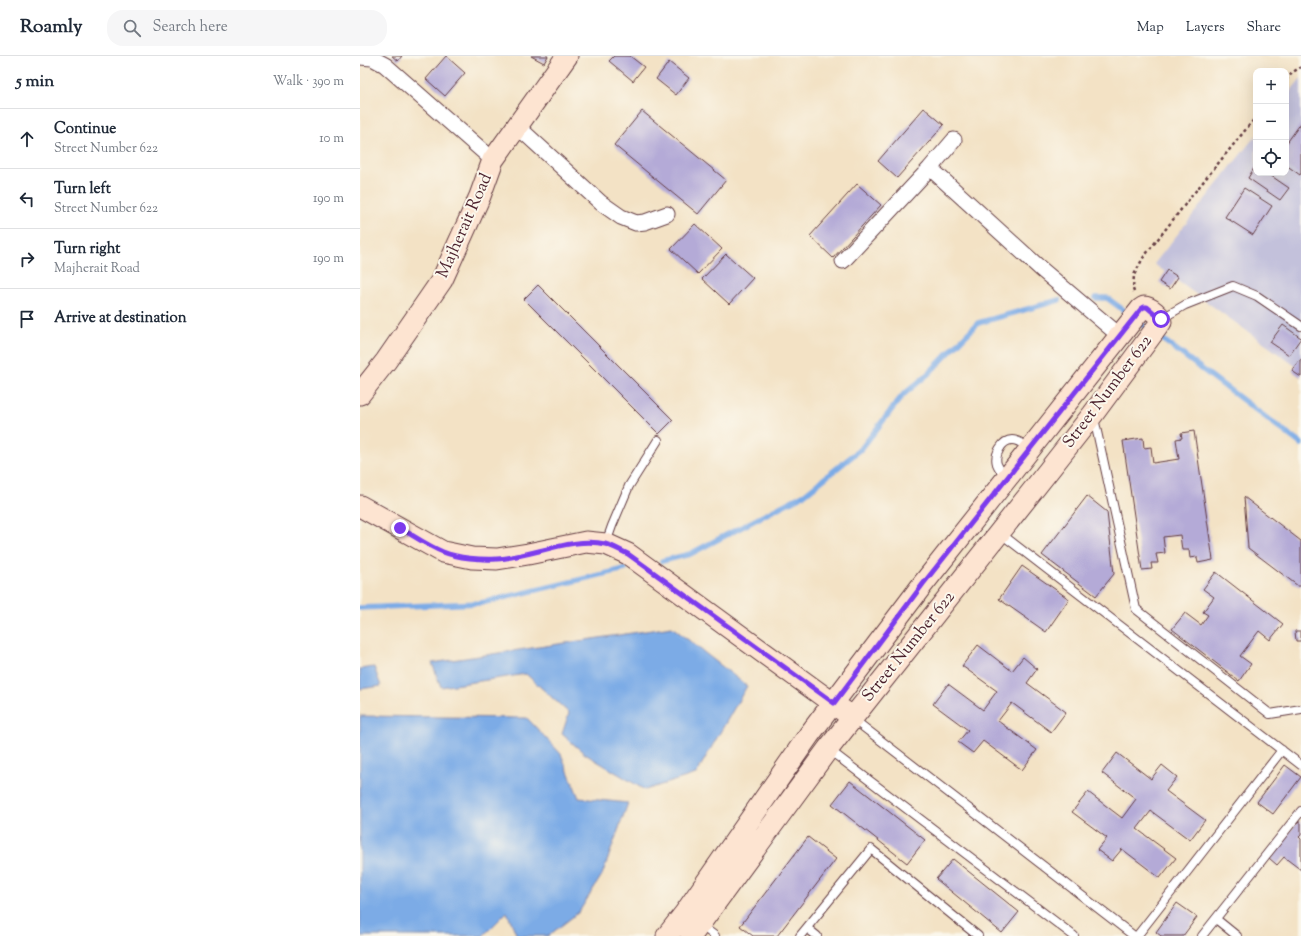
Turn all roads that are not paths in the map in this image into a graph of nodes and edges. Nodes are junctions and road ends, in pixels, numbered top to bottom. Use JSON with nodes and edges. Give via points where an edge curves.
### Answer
{"nodes":[{"id":1,"x":360,"y":56,"type":"edge"},
{"id":2,"x":567,"y":56,"type":"edge"},
{"id":3,"x":517,"y":126,"type":"junction"},
{"id":4,"x":954,"y":140,"type":"dead end"},
{"id":5,"x":493,"y":160,"type":"junction"},
{"id":6,"x":930,"y":168,"type":"junction"},
{"id":7,"x":667,"y":214,"type":"dead end"},
{"id":8,"x":843,"y":262,"type":"dead end"},
{"id":9,"x":1161,"y":319,"type":"junction"},
{"id":10,"x":1301,"y":326,"type":"edge"},
{"id":11,"x":1120,"y":336,"type":"junction"},
{"id":12,"x":360,"y":394,"type":"edge"},
{"id":13,"x":1093,"y":414,"type":"junction"},
{"id":14,"x":658,"y":440,"type":"dead end"},
{"id":15,"x":1026,"y":453,"type":"junction"},
{"id":16,"x":1045,"y":475,"type":"junction"},
{"id":17,"x":360,"y":506,"type":"edge"},
{"id":18,"x":999,"y":533,"type":"junction"},
{"id":19,"x":606,"y":544,"type":"junction"},
{"id":20,"x":834,"y":703,"type":"junction"},
{"id":21,"x":1301,"y":709,"type":"edge"},
{"id":22,"x":852,"y":718,"type":"junction"},
{"id":23,"x":828,"y":749,"type":"junction"},
{"id":24,"x":1282,"y":750,"type":"junction"},
{"id":25,"x":1301,"y":764,"type":"edge"},
{"id":26,"x":1301,"y":811,"type":"edge"},
{"id":27,"x":1216,"y":919,"type":"junction"},
{"id":28,"x":807,"y":928,"type":"junction"},
{"id":29,"x":695,"y":930,"type":"edge"},
{"id":30,"x":667,"y":936,"type":"edge"},
{"id":31,"x":715,"y":936,"type":"edge"},
{"id":32,"x":800,"y":936,"type":"edge"},
{"id":33,"x":817,"y":936,"type":"edge"},
{"id":34,"x":978,"y":936,"type":"edge"},
{"id":35,"x":1074,"y":936,"type":"edge"},
{"id":36,"x":1136,"y":936,"type":"edge"},
{"id":37,"x":1202,"y":936,"type":"edge"},
{"id":38,"x":1237,"y":936,"type":"edge"}],
"edges":[{"from":1,"to":5,"type":"street","via":[[372,58],[385,65]]},
{"from":2,"to":3,"type":"street","name":"Majherait Road"},
{"from":3,"to":5,"type":"street","name":"Majherait Road"},
{"from":3,"to":7,"type":"street","via":[[621,217],[636,223]]},
{"from":4,"to":6,"type":"street"},
{"from":5,"to":12,"type":"street","name":"Majherait Road","via":[[480,196],[442,280]]},
{"from":6,"to":8,"type":"street"},
{"from":6,"to":11,"type":"street","via":[[1040,269]]},
{"from":9,"to":10,"type":"lane","via":[[1185,305],[1233,286],[1258,296]]},
{"from":9,"to":11,"type":"street","name":"Street Number 622","via":[[1144,307]]},
{"from":9,"to":13,"type":"street","name":"Street Number 622"},
{"from":11,"to":15,"type":"street","name":"Street Number 622"},
{"from":13,"to":16,"type":"street","name":"Street Number 622"},
{"from":13,"to":21,"type":"lane","via":[[1136,609],[1270,714]]},
{"from":14,"to":19,"type":"lane","via":[[629,486]]},
{"from":15,"to":16,"type":"street"},
{"from":15,"to":20,"type":"street","name":"Street Number 622"},
{"from":16,"to":18,"type":"street","name":"Street Number 622"},
{"from":17,"to":19,"type":"street","via":[[443,552],[472,558],[498,559],[586,542]]},
{"from":18,"to":22,"type":"street","name":"Street Number 622"},
{"from":18,"to":24,"type":"lane"},
{"from":19,"to":20,"type":"street","via":[[628,554]]},
{"from":20,"to":22,"type":"street"},
{"from":20,"to":30,"type":"street","name":"Street Number 622"},
{"from":22,"to":23,"type":"street","name":"Street Number 622"},
{"from":22,"to":36,"type":"lane"},
{"from":23,"to":29,"type":"street","name":"Street Number 622"},
{"from":23,"to":35,"type":"lane"},
{"from":24,"to":25,"type":"lane"},
{"from":24,"to":36,"type":"lane"},
{"from":26,"to":27,"type":"lane"},
{"from":27,"to":37,"type":"lane"},
{"from":27,"to":38,"type":"lane"},
{"from":28,"to":32,"type":"lane"},
{"from":28,"to":33,"type":"lane"},
{"from":28,"to":34,"type":"lane","via":[[871,849]]},
{"from":29,"to":31,"type":"lane"}]}
